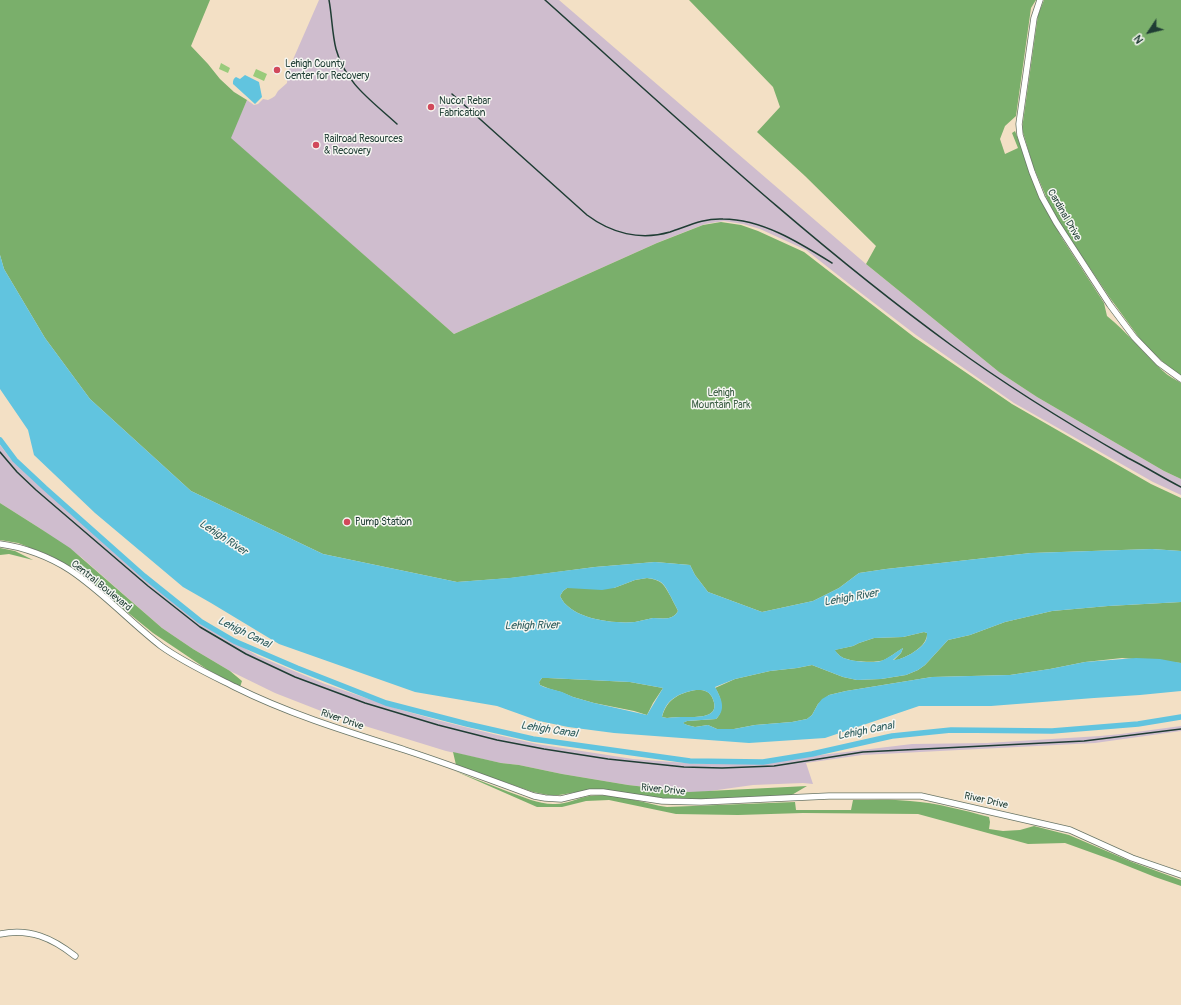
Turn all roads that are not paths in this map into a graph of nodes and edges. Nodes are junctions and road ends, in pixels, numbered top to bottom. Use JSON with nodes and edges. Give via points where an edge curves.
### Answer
{"nodes":[{"id":1,"x":1040,"y":0,"type":"edge"},
{"id":2,"x":1181,"y":379,"type":"edge"},
{"id":3,"x":0,"y":544,"type":"edge"},
{"id":4,"x":162,"y":647,"type":"joint"},
{"id":5,"x":1181,"y":875,"type":"edge"},
{"id":6,"x":0,"y":934,"type":"edge"},
{"id":7,"x":75,"y":956,"type":"dead end"}],
"edges":[{"from":1,"to":2,"type":"street","name":"Cardinal Drive","via":[[1034,18],[1019,124],[1032,172],[1056,222],[1121,320],[1149,354]]},
{"from":3,"to":4,"type":"street","name":"Central Boulevard","via":[[39,554],[69,570]]},
{"from":4,"to":5,"type":"street","name":"River Drive","via":[[201,670],[268,702],[539,797],[561,799],[590,792],[603,792],[662,801],[701,802],[829,796],[921,796],[1070,830],[1132,858]]},
{"from":6,"to":7,"type":"street","via":[[28,932],[54,941]]}]}
